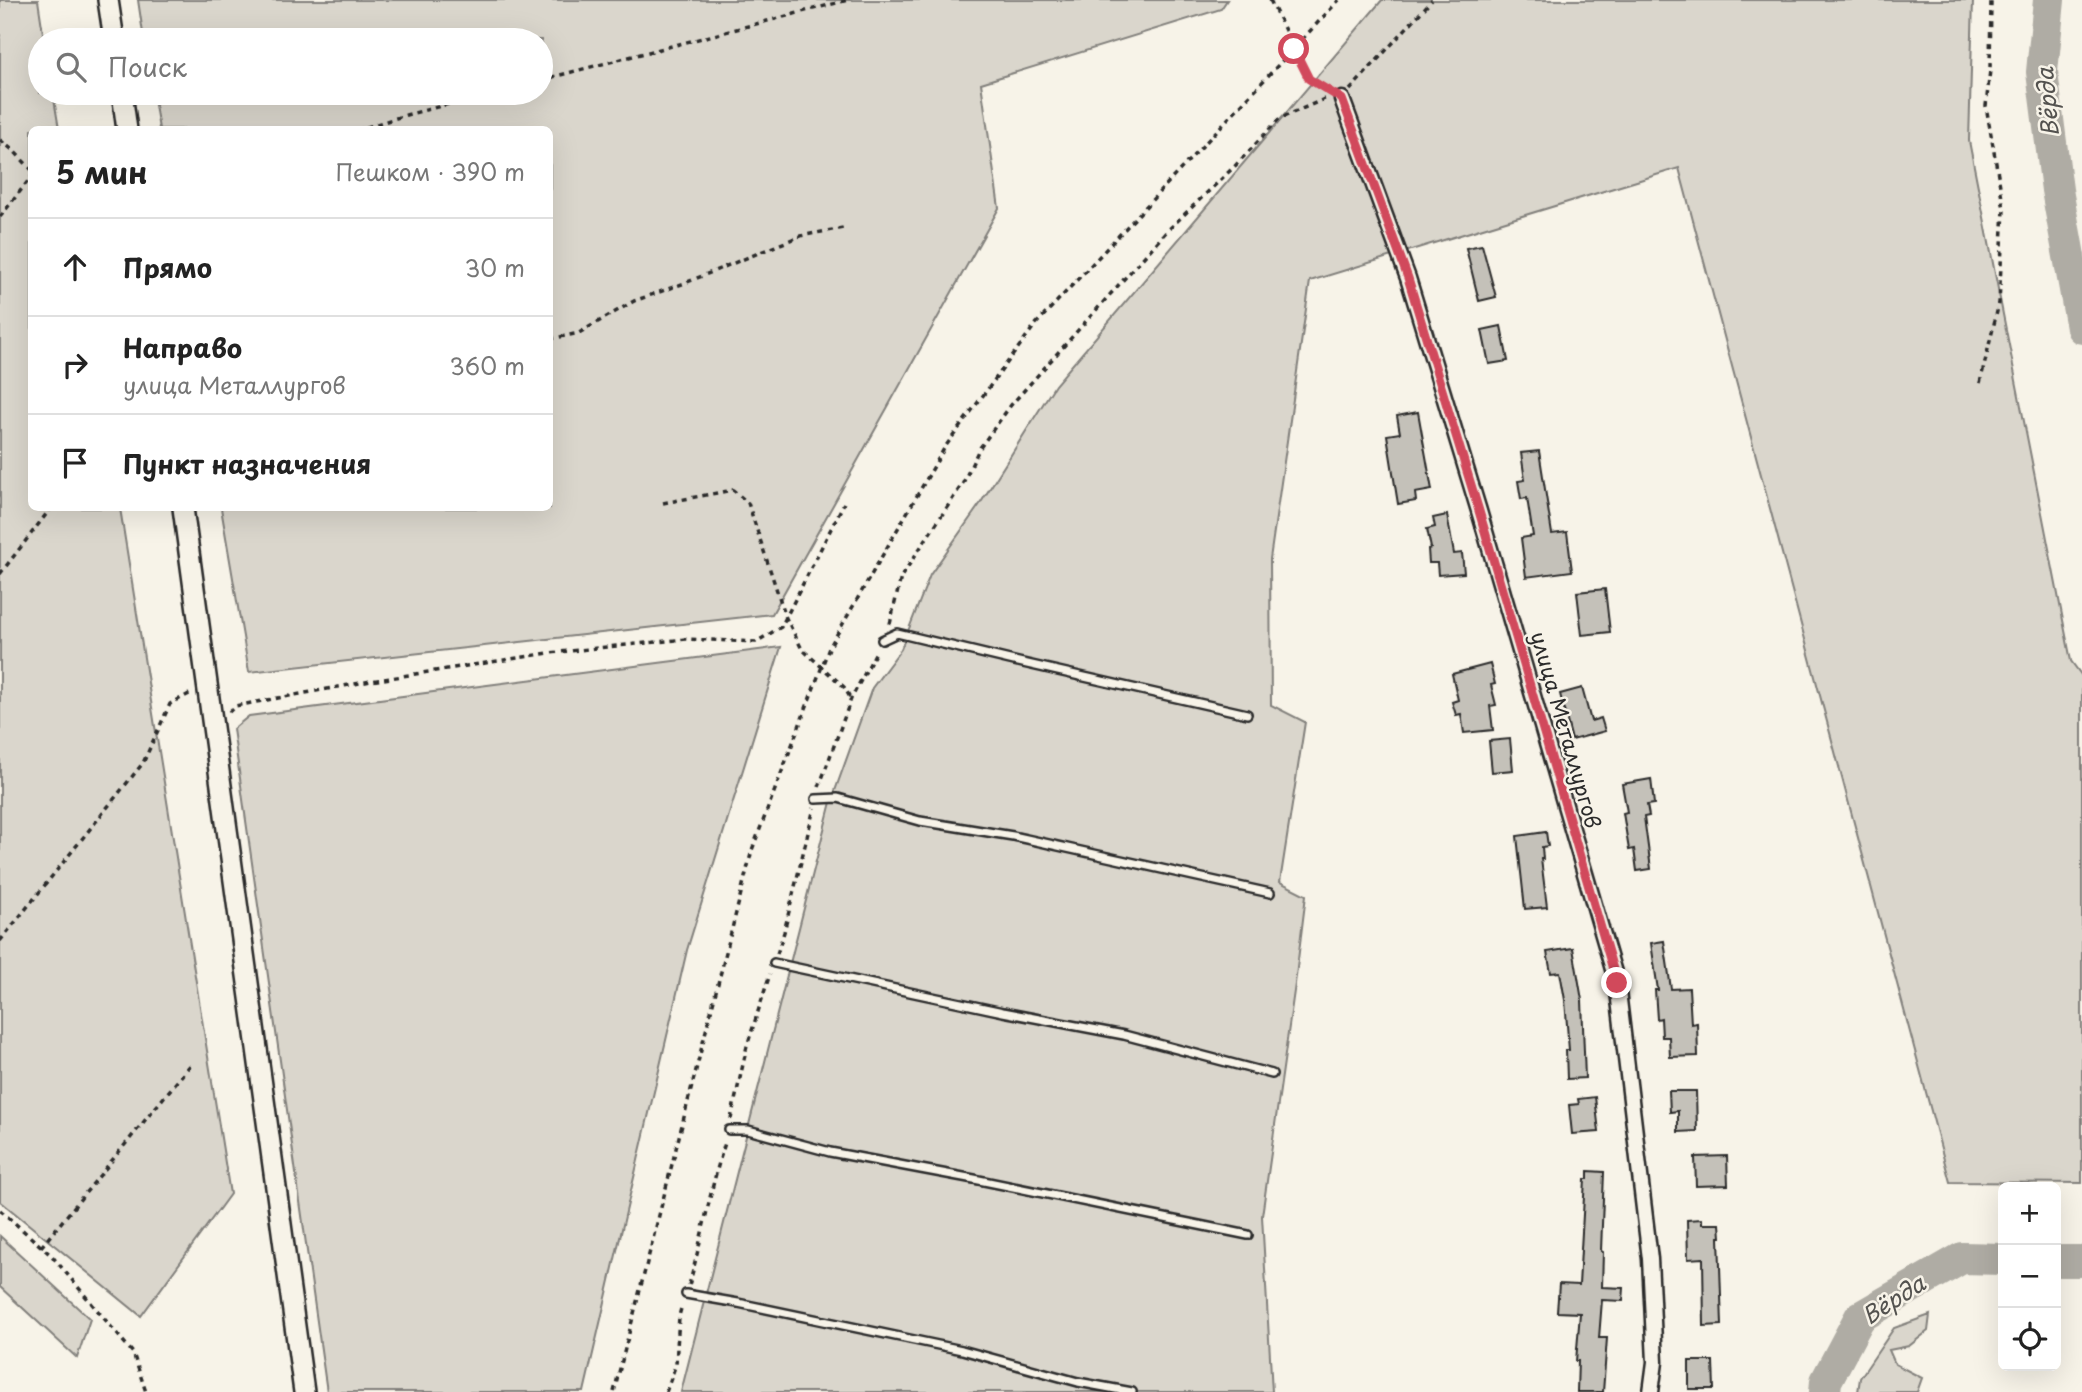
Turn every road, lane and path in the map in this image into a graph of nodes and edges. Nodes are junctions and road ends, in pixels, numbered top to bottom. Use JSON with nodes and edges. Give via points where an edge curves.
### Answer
{"nodes":[{"id":1,"x":108,"y":0,"type":"edge"},
{"id":2,"x":848,"y":0,"type":"edge"},
{"id":3,"x":1270,"y":0,"type":"edge"},
{"id":4,"x":1339,"y":0,"type":"edge"},
{"id":5,"x":1991,"y":0,"type":"edge"},
{"id":6,"x":112,"y":28,"type":"edge"},
{"id":7,"x":1294,"y":49,"type":"junction"},
{"id":8,"x":553,"y":77,"type":"edge"},
{"id":9,"x":1342,"y":99,"type":"joint"},
{"id":10,"x":124,"y":105,"type":"edge"},
{"id":11,"x":448,"y":105,"type":"edge"},
{"id":12,"x":126,"y":126,"type":"edge"},
{"id":13,"x":372,"y":126,"type":"edge"},
{"id":14,"x":0,"y":140,"type":"edge"},
{"id":15,"x":28,"y":166,"type":"edge"},
{"id":16,"x":28,"y":181,"type":"edge"},
{"id":17,"x":0,"y":217,"type":"edge"},
{"id":18,"x":843,"y":228,"type":"dead end"},
{"id":19,"x":553,"y":338,"type":"edge"},
{"id":20,"x":1980,"y":383,"type":"dead end"},
{"id":21,"x":663,"y":503,"type":"dead end"},
{"id":22,"x":844,"y":503,"type":"dead end"},
{"id":23,"x":49,"y":511,"type":"edge"},
{"id":24,"x":183,"y":511,"type":"edge"},
{"id":25,"x":0,"y":574,"type":"edge"},
{"id":26,"x":786,"y":618,"type":"junction"},
{"id":27,"x":882,"y":640,"type":"dead end"},
{"id":28,"x":822,"y":667,"type":"junction"},
{"id":29,"x":207,"y":683,"type":"junction"},
{"id":30,"x":851,"y":699,"type":"dead end"},
{"id":31,"x":1247,"y":714,"type":"dead end"},
{"id":32,"x":213,"y":729,"type":"junction"},
{"id":33,"x":816,"y":799,"type":"dead end"},
{"id":34,"x":1270,"y":893,"type":"dead end"},
{"id":35,"x":0,"y":941,"type":"edge"},
{"id":36,"x":774,"y":963,"type":"dead end"},
{"id":37,"x":192,"y":1063,"type":"dead end"},
{"id":38,"x":1272,"y":1074,"type":"dead end"},
{"id":39,"x":729,"y":1130,"type":"dead end"},
{"id":40,"x":0,"y":1210,"type":"edge"},
{"id":41,"x":1248,"y":1235,"type":"dead end"},
{"id":42,"x":41,"y":1247,"type":"junction"},
{"id":43,"x":686,"y":1294,"type":"dead end"},
{"id":44,"x":146,"y":1392,"type":"edge"},
{"id":45,"x":304,"y":1392,"type":"edge"},
{"id":46,"x":614,"y":1392,"type":"edge"},
{"id":47,"x":1132,"y":1392,"type":"edge"},
{"id":48,"x":1651,"y":1392,"type":"edge"}],
"edges":[{"from":1,"to":6,"type":"street"},
{"from":2,"to":8,"type":"path"},
{"from":3,"to":7,"type":"path"},
{"from":4,"to":7,"type":"path"},
{"from":5,"to":20,"type":"path","via":[[1986,106],[2004,209],[1999,303]]},
{"from":7,"to":9,"type":"path","via":[[1309,79]]},
{"from":7,"to":28,"type":"path","via":[[1035,325],[945,447],[828,648]]},
{"from":9,"to":48,"type":"street","name":"улица Металлургов","via":[[1408,278],[1617,983],[1650,1259],[1656,1362]]},
{"from":10,"to":12,"type":"street"},
{"from":11,"to":13,"type":"path"},
{"from":14,"to":15,"type":"path"},
{"from":16,"to":17,"type":"path"},
{"from":18,"to":19,"type":"path","via":[[800,236],[634,301],[579,333]]},
{"from":21,"to":26,"type":"path","via":[[733,490],[748,503]]},
{"from":22,"to":26,"type":"path"},
{"from":23,"to":25,"type":"path"},
{"from":24,"to":29,"type":"street"},
{"from":26,"to":28,"type":"path","via":[[802,649]]},
{"from":26,"to":32,"type":"path","via":[[781,627],[756,642],[686,639],[549,653],[235,706]]},
{"from":27,"to":31,"type":"lane","via":[[897,632]]},
{"from":28,"to":30,"type":"path"},
{"from":28,"to":46,"type":"path","via":[[752,850]]},
{"from":29,"to":32,"type":"street"},
{"from":29,"to":35,"type":"path","via":[[170,704],[143,763]]},
{"from":32,"to":45,"type":"street"},
{"from":33,"to":34,"type":"lane","via":[[838,798],[920,821],[1013,836]]},
{"from":36,"to":38,"type":"lane","via":[[1124,1035]]},
{"from":37,"to":42,"type":"path"},
{"from":39,"to":41,"type":"lane","via":[[748,1130],[830,1152]]},
{"from":40,"to":42,"type":"path"},
{"from":42,"to":44,"type":"path","via":[[133,1353]]},
{"from":43,"to":47,"type":"lane","via":[[962,1350]]}]}
